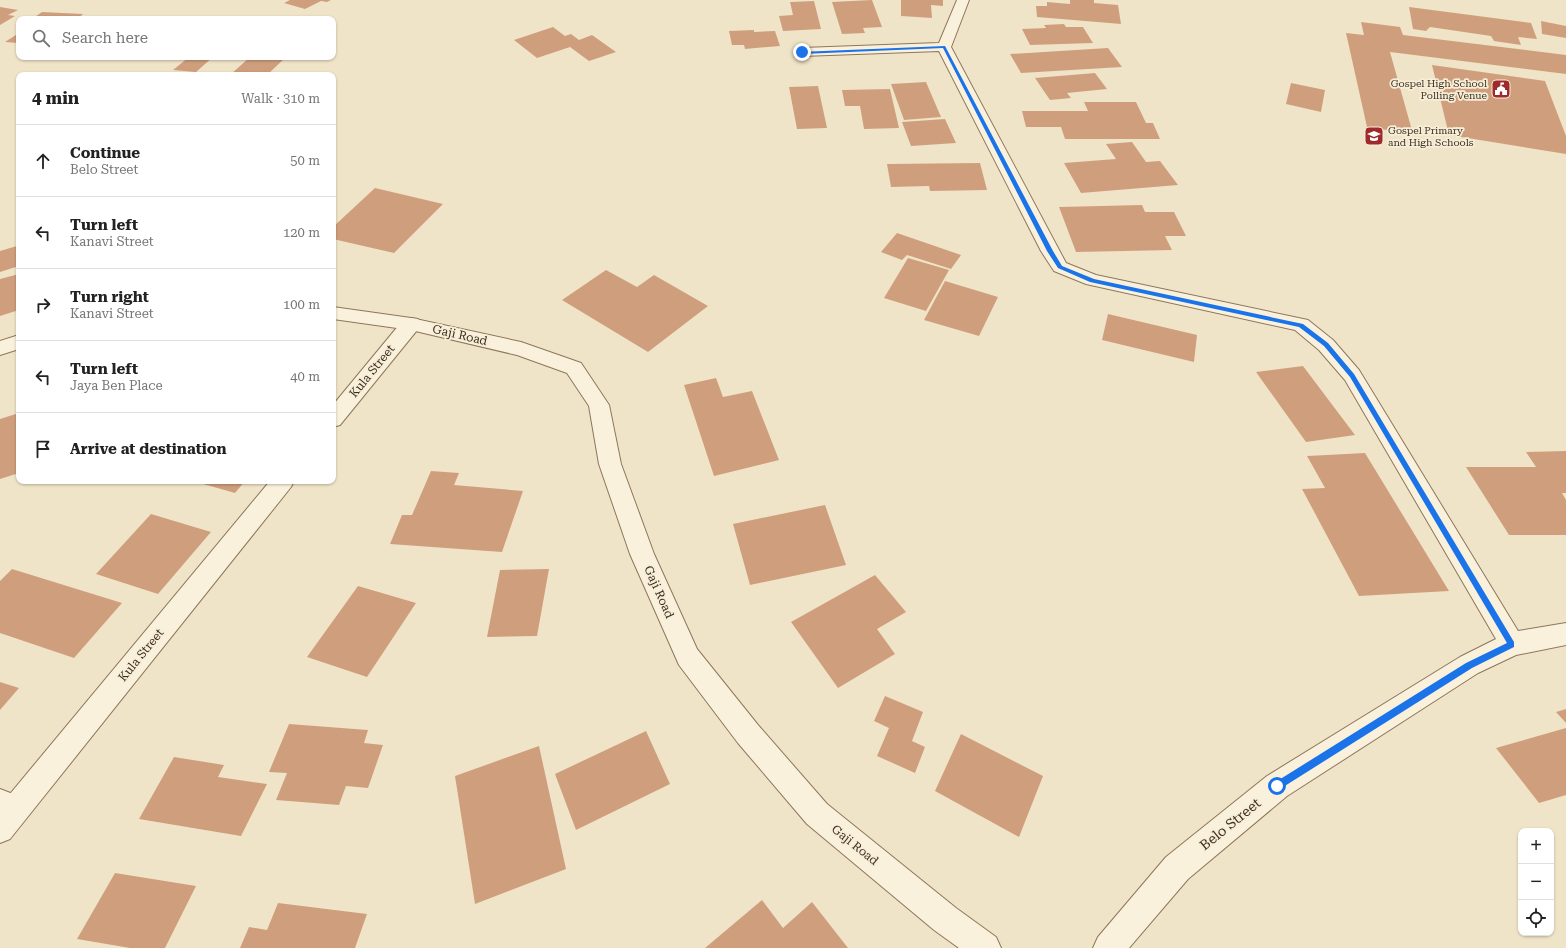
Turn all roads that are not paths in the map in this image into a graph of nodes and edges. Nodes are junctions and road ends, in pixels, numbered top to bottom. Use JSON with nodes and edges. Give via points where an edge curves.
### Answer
{"nodes":[{"id":1,"x":963,"y":0,"type":"edge"},
{"id":2,"x":944,"y":47,"type":"junction"},
{"id":3,"x":802,"y":52,"type":"dead end"},
{"id":4,"x":336,"y":313,"type":"edge"},
{"id":5,"x":411,"y":324,"type":"junction"},
{"id":6,"x":16,"y":343,"type":"edge"},
{"id":7,"x":0,"y":348,"type":"edge"},
{"id":8,"x":336,"y":415,"type":"edge"},
{"id":9,"x":280,"y":484,"type":"edge"},
{"id":10,"x":1566,"y":634,"type":"edge"},
{"id":11,"x":1512,"y":644,"type":"junction"},
{"id":12,"x":10,"y":802,"type":"edge"},
{"id":13,"x":0,"y":829,"type":"edge"},
{"id":14,"x":985,"y":948,"type":"edge"},
{"id":15,"x":1109,"y":948,"type":"edge"}],
"edges":[{"from":1,"to":2,"type":"street"},
{"from":2,"to":3,"type":"street"},
{"from":2,"to":11,"type":"street","via":[[1060,267],[1092,280],[1123,288],[1301,325],[1326,345],[1352,375]]},
{"from":4,"to":5,"type":"street","name":"Gaji Road"},
{"from":5,"to":8,"type":"street","name":"Kula Street"},
{"from":5,"to":14,"type":"street","name":"Gaji Road","via":[[521,349],[574,368],[599,405],[610,464],[642,554],[688,656],[748,734],[817,814],[945,919]]},
{"from":6,"to":7,"type":"street"},
{"from":9,"to":12,"type":"street","name":"Kula Street"},
{"from":10,"to":11,"type":"street","name":"Belo Street"},
{"from":11,"to":15,"type":"street","name":"Belo Street","via":[[1469,665],[1277,786],[1177,868]]},
{"from":12,"to":13,"type":"street","name":"Kula Street"}]}
